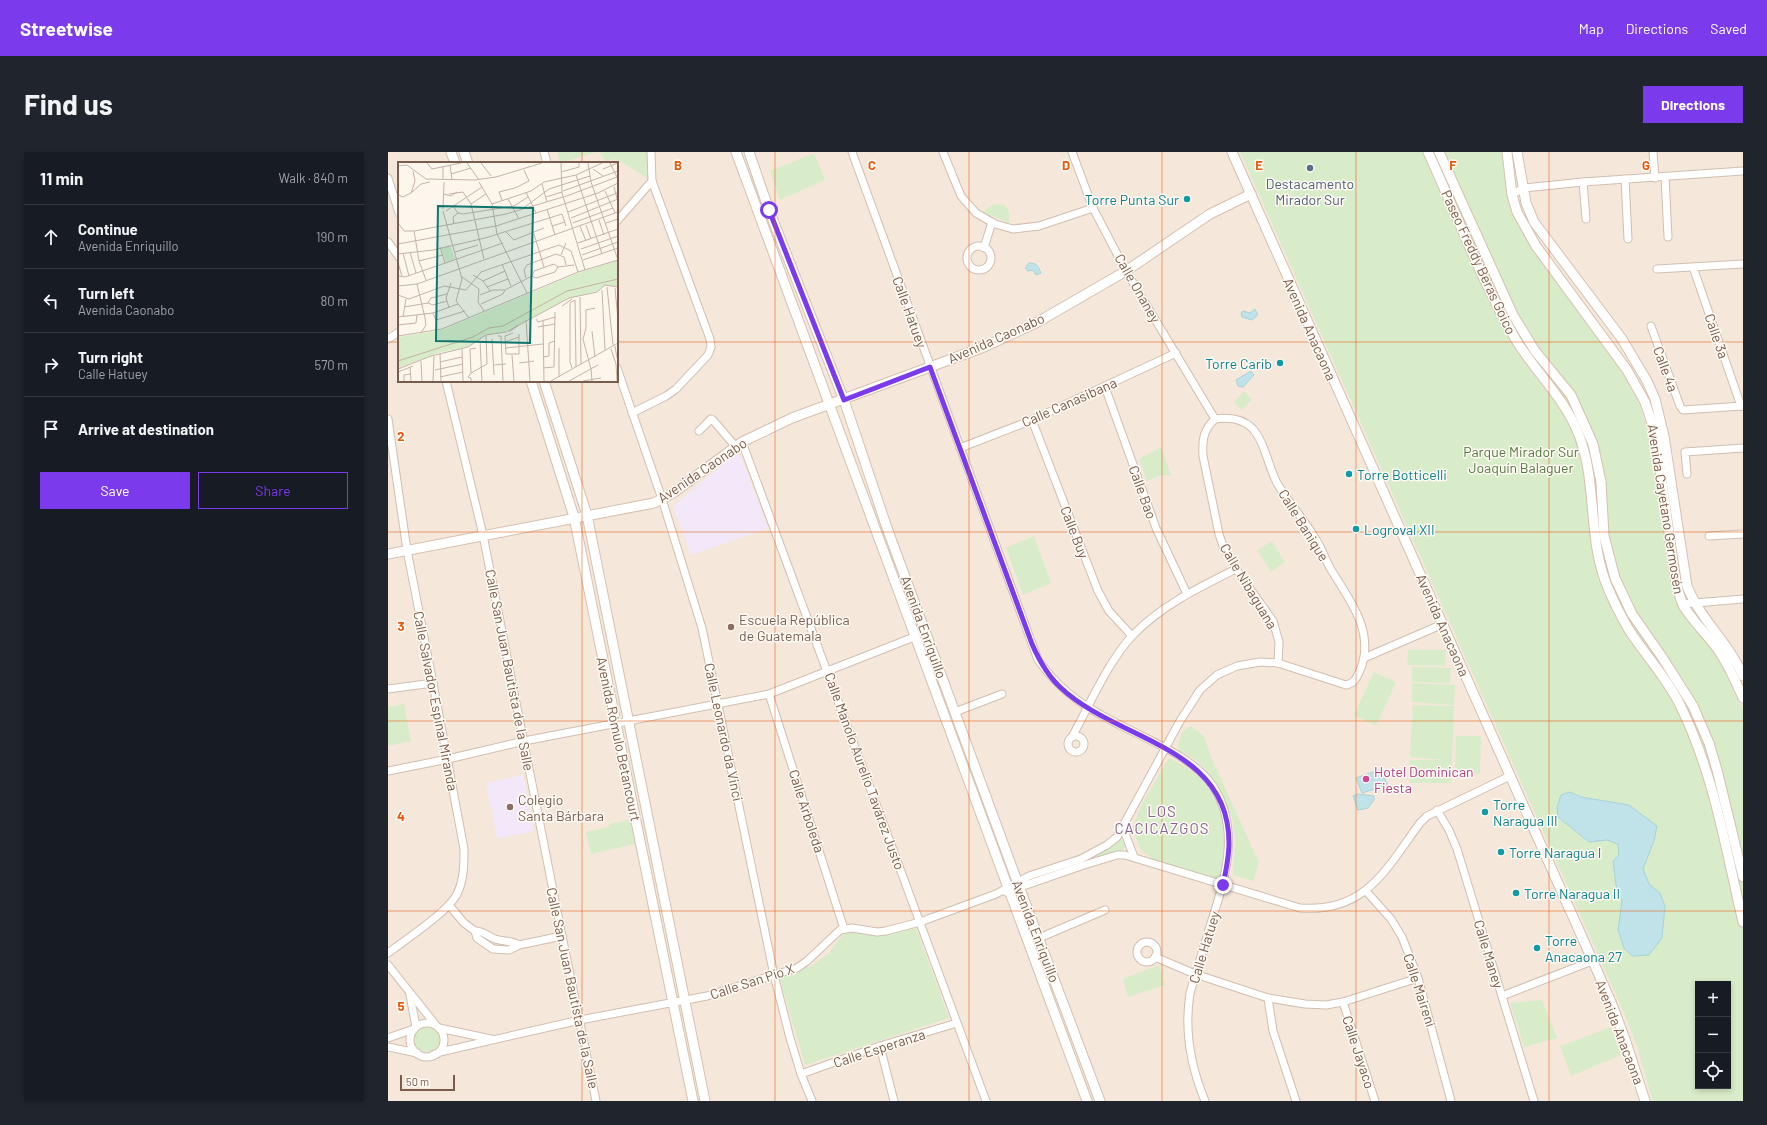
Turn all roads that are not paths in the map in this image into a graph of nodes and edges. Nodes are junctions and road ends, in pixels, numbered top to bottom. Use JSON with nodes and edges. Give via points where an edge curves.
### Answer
{"nodes":[{"id":1,"x":451,"y":152,"type":"edge"},
{"id":2,"x":464,"y":152,"type":"edge"},
{"id":3,"x":544,"y":152,"type":"edge"},
{"id":4,"x":651,"y":152,"type":"edge"},
{"id":5,"x":736,"y":152,"type":"edge"},
{"id":6,"x":749,"y":152,"type":"edge"},
{"id":7,"x":852,"y":152,"type":"edge"},
{"id":8,"x":943,"y":152,"type":"edge"},
{"id":9,"x":1072,"y":152,"type":"edge"},
{"id":10,"x":1232,"y":152,"type":"edge"},
{"id":11,"x":1428,"y":152,"type":"edge"},
{"id":12,"x":1439,"y":152,"type":"edge"},
{"id":13,"x":1507,"y":152,"type":"edge"},
{"id":14,"x":1517,"y":152,"type":"edge"},
{"id":15,"x":1653,"y":152,"type":"edge"},
{"id":16,"x":455,"y":162,"type":"edge"},
{"id":17,"x":468,"y":162,"type":"edge"},
{"id":18,"x":547,"y":162,"type":"edge"},
{"id":19,"x":1743,"y":171,"type":"edge"},
{"id":20,"x":1665,"y":177,"type":"junction"},
{"id":21,"x":388,"y":178,"type":"edge"},
{"id":22,"x":1654,"y":178,"type":"junction"},
{"id":23,"x":1625,"y":179,"type":"junction"},
{"id":24,"x":652,"y":181,"type":"junction"},
{"id":25,"x":1583,"y":182,"type":"junction"},
{"id":26,"x":1523,"y":188,"type":"junction"},
{"id":27,"x":1251,"y":194,"type":"junction"},
{"id":28,"x":1512,"y":196,"type":"junction"},
{"id":29,"x":1093,"y":208,"type":"junction"},
{"id":30,"x":398,"y":210,"type":"edge"},
{"id":31,"x":1586,"y":219,"type":"dead end"},
{"id":32,"x":618,"y":220,"type":"edge"},
{"id":33,"x":992,"y":222,"type":"junction"},
{"id":34,"x":1668,"y":237,"type":"dead end"},
{"id":35,"x":1628,"y":239,"type":"dead end"},
{"id":36,"x":388,"y":242,"type":"edge"},
{"id":37,"x":984,"y":248,"type":"dead end"},
{"id":38,"x":398,"y":256,"type":"edge"},
{"id":39,"x":1743,"y":264,"type":"edge"},
{"id":40,"x":1693,"y":267,"type":"junction"},
{"id":41,"x":1657,"y":269,"type":"dead end"},
{"id":42,"x":1126,"y":271,"type":"junction"},
{"id":43,"x":1650,"y":326,"type":"dead end"},
{"id":44,"x":398,"y":333,"type":"edge"},
{"id":45,"x":388,"y":339,"type":"edge"},
{"id":46,"x":1176,"y":353,"type":"junction"},
{"id":47,"x":930,"y":367,"type":"junction"},
{"id":48,"x":618,"y":371,"type":"edge"},
{"id":49,"x":446,"y":382,"type":"edge"},
{"id":50,"x":531,"y":382,"type":"edge"},
{"id":51,"x":544,"y":382,"type":"edge"},
{"id":52,"x":1105,"y":387,"type":"junction"},
{"id":53,"x":547,"y":390,"type":"junction"},
{"id":54,"x":535,"y":395,"type":"junction"},
{"id":55,"x":844,"y":400,"type":"junction"},
{"id":56,"x":829,"y":405,"type":"junction"},
{"id":57,"x":1742,"y":406,"type":"edge"},
{"id":58,"x":632,"y":413,"type":"junction"},
{"id":59,"x":388,"y":418,"type":"edge"},
{"id":60,"x":1215,"y":419,"type":"junction"},
{"id":61,"x":1032,"y":420,"type":"junction"},
{"id":62,"x":699,"y":431,"type":"dead end"},
{"id":63,"x":739,"y":444,"type":"junction"},
{"id":64,"x":960,"y":448,"type":"junction"},
{"id":65,"x":1743,"y":448,"type":"edge"},
{"id":66,"x":1687,"y":474,"type":"dead end"},
{"id":67,"x":662,"y":499,"type":"junction"},
{"id":68,"x":587,"y":515,"type":"junction"},
{"id":69,"x":574,"y":517,"type":"junction"},
{"id":70,"x":887,"y":528,"type":"junction"},
{"id":71,"x":876,"y":533,"type":"junction"},
{"id":72,"x":1743,"y":534,"type":"edge"},
{"id":73,"x":483,"y":535,"type":"junction"},
{"id":74,"x":1709,"y":536,"type":"dead end"},
{"id":75,"x":406,"y":550,"type":"junction"},
{"id":76,"x":388,"y":554,"type":"edge"},
{"id":77,"x":1236,"y":569,"type":"junction"},
{"id":78,"x":601,"y":587,"type":"junction"},
{"id":79,"x":588,"y":589,"type":"junction"},
{"id":80,"x":1187,"y":594,"type":"junction"},
{"id":81,"x":1743,"y":599,"type":"edge"},
{"id":82,"x":1694,"y":602,"type":"junction"},
{"id":83,"x":1683,"y":604,"type":"junction"},
{"id":84,"x":1443,"y":624,"type":"junction"},
{"id":85,"x":914,"y":636,"type":"junction"},
{"id":86,"x":1132,"y":636,"type":"junction"},
{"id":87,"x":1364,"y":658,"type":"junction"},
{"id":88,"x":1739,"y":661,"type":"edge"},
{"id":89,"x":1278,"y":663,"type":"junction"},
{"id":90,"x":827,"y":671,"type":"junction"},
{"id":91,"x":1743,"y":676,"type":"edge"},
{"id":92,"x":433,"y":682,"type":"junction"},
{"id":93,"x":388,"y":689,"type":"edge"},
{"id":94,"x":769,"y":694,"type":"junction"},
{"id":95,"x":1002,"y":694,"type":"dead end"},
{"id":96,"x":1743,"y":698,"type":"edge"},
{"id":97,"x":718,"y":704,"type":"junction"},
{"id":98,"x":1088,"y":708,"type":"junction"},
{"id":99,"x":955,"y":712,"type":"junction"},
{"id":100,"x":628,"y":721,"type":"junction"},
{"id":101,"x":616,"y":723,"type":"junction"},
{"id":102,"x":1072,"y":737,"type":"dead end"},
{"id":103,"x":524,"y":741,"type":"junction"},
{"id":104,"x":1166,"y":748,"type":"junction"},
{"id":105,"x":448,"y":759,"type":"junction"},
{"id":106,"x":388,"y":771,"type":"edge"},
{"id":107,"x":1510,"y":776,"type":"junction"},
{"id":108,"x":1438,"y":810,"type":"junction"},
{"id":109,"x":1123,"y":828,"type":"junction"},
{"id":110,"x":1134,"y":857,"type":"junction"},
{"id":111,"x":1743,"y":877,"type":"edge"},
{"id":112,"x":1018,"y":884,"type":"junction"},
{"id":113,"x":1223,"y":885,"type":"junction"},
{"id":114,"x":1009,"y":889,"type":"junction"},
{"id":115,"x":1366,"y":891,"type":"junction"},
{"id":116,"x":449,"y":905,"type":"junction"},
{"id":117,"x":1105,"y":910,"type":"dead end"},
{"id":118,"x":920,"y":922,"type":"junction"},
{"id":119,"x":1743,"y":922,"type":"edge"},
{"id":120,"x":844,"y":929,"type":"junction"},
{"id":121,"x":562,"y":936,"type":"junction"},
{"id":122,"x":1039,"y":938,"type":"junction"},
{"id":123,"x":388,"y":953,"type":"edge"},
{"id":124,"x":1155,"y":957,"type":"dead end"},
{"id":125,"x":1592,"y":961,"type":"junction"},
{"id":126,"x":388,"y":965,"type":"edge"},
{"id":127,"x":1195,"y":974,"type":"junction"},
{"id":128,"x":774,"y":975,"type":"junction"},
{"id":129,"x":1418,"y":978,"type":"junction"},
{"id":130,"x":408,"y":989,"type":"junction"},
{"id":131,"x":1502,"y":996,"type":"junction"},
{"id":132,"x":1268,"y":998,"type":"junction"},
{"id":133,"x":686,"y":1000,"type":"junction"},
{"id":134,"x":1343,"y":1002,"type":"junction"},
{"id":135,"x":673,"y":1003,"type":"junction"},
{"id":136,"x":580,"y":1020,"type":"junction"},
{"id":137,"x":957,"y":1023,"type":"junction"},
{"id":138,"x":437,"y":1026,"type":"junction"},
{"id":139,"x":415,"y":1028,"type":"junction"},
{"id":140,"x":388,"y":1038,"type":"edge"},
{"id":141,"x":493,"y":1040,"type":"junction"},
{"id":142,"x":880,"y":1046,"type":"junction"},
{"id":143,"x":388,"y":1048,"type":"edge"},
{"id":144,"x":418,"y":1053,"type":"junction"},
{"id":145,"x":433,"y":1055,"type":"junction"},
{"id":146,"x":801,"y":1074,"type":"junction"},
{"id":147,"x":596,"y":1101,"type":"edge"},
{"id":148,"x":693,"y":1101,"type":"edge"},
{"id":149,"x":705,"y":1101,"type":"edge"},
{"id":150,"x":812,"y":1101,"type":"edge"},
{"id":151,"x":894,"y":1101,"type":"edge"},
{"id":152,"x":986,"y":1101,"type":"edge"},
{"id":153,"x":1087,"y":1101,"type":"edge"},
{"id":154,"x":1100,"y":1101,"type":"edge"},
{"id":155,"x":1205,"y":1101,"type":"edge"},
{"id":156,"x":1296,"y":1101,"type":"edge"},
{"id":157,"x":1375,"y":1101,"type":"edge"},
{"id":158,"x":1452,"y":1101,"type":"edge"},
{"id":159,"x":1534,"y":1101,"type":"edge"},
{"id":160,"x":1645,"y":1101,"type":"edge"}],
"edges":[{"from":1,"to":16,"type":"main road"},
{"from":2,"to":17,"type":"main road"},
{"from":3,"to":18,"type":"street"},
{"from":4,"to":24,"type":"street"},
{"from":5,"to":56,"type":"main road","name":"Avenida Enriquillo"},
{"from":6,"to":55,"type":"main road","name":"Avenida Enriquillo","via":[[769,210]]},
{"from":7,"to":47,"type":"street","name":"Calle Hatuey"},
{"from":8,"to":33,"type":"street","via":[[961,196],[976,213]]},
{"from":9,"to":29,"type":"street","name":"Calle Onaney"},
{"from":10,"to":27,"type":"main road","name":"Avenida Anacaona"},
{"from":11,"to":119,"type":"main road","name":"Paseo Freddy Beras Goico","via":[[1495,302],[1523,351],[1558,395],[1578,433],[1590,478],[1594,537],[1601,570],[1629,630],[1670,687],[1692,730],[1707,770]]},
{"from":12,"to":111,"type":"main road","name":"Paseo Freddy Beras Goico","via":[[1513,315],[1535,351],[1570,395],[1593,444],[1601,482],[1604,536],[1615,578],[1632,614],[1693,706],[1709,743]]},
{"from":13,"to":28,"type":"main road","name":"Avenida Cayetano Germosén"},
{"from":14,"to":26,"type":"main road","name":"Avenida Cayetano Germosén"},
{"from":15,"to":22,"type":"street"},
{"from":19,"to":20,"type":"street"},
{"from":20,"to":22,"type":"street"},
{"from":20,"to":34,"type":"street"},
{"from":21,"to":30,"type":"street"},
{"from":22,"to":23,"type":"street"},
{"from":23,"to":25,"type":"street"},
{"from":23,"to":35,"type":"street"},
{"from":24,"to":32,"type":"street"},
{"from":24,"to":58,"type":"street","via":[[711,347],[708,355],[676,389]]},
{"from":25,"to":26,"type":"street"},
{"from":25,"to":31,"type":"street"},
{"from":26,"to":28,"type":"street"},
{"from":26,"to":82,"type":"main road","name":"Avenida Cayetano Germosén","via":[[1534,222],[1622,339],[1655,399],[1664,436],[1687,586]]},
{"from":27,"to":42,"type":"main road","name":"Avenida Caonabo","via":[[1210,214]]},
{"from":27,"to":84,"type":"main road","name":"Avenida Anacaona"},
{"from":28,"to":83,"type":"main road","name":"Avenida Cayetano Germosén","via":[[1517,212],[1536,246],[1627,370],[1645,402],[1655,432],[1675,576]]},
{"from":29,"to":33,"type":"street","via":[[1039,226],[1013,229]]},
{"from":29,"to":42,"type":"street","name":"Calle Onaney"},
{"from":33,"to":37,"type":"street"},
{"from":36,"to":38,"type":"street"},
{"from":39,"to":40,"type":"street"},
{"from":40,"to":41,"type":"street"},
{"from":40,"to":57,"type":"street","name":"Calle 3a"},
{"from":42,"to":46,"type":"street","name":"Calle Onaney"},
{"from":42,"to":47,"type":"main road","name":"Avenida Caonabo","via":[[1036,323],[984,347]]},
{"from":43,"to":57,"type":"street","name":"Calle 4a","via":[[1683,410]]},
{"from":44,"to":45,"type":"street"},
{"from":46,"to":52,"type":"street","name":"Calle Canasibana"},
{"from":46,"to":60,"type":"street","name":"Calle Onaney"},
{"from":47,"to":55,"type":"main road","name":"Avenida Caonabo"},
{"from":47,"to":64,"type":"street","name":"Calle Hatuey"},
{"from":48,"to":58,"type":"street","name":"Calle Leonardo da Vinci"},
{"from":49,"to":73,"type":"street","name":"Calle San Juan Bautista de la Salle"},
{"from":50,"to":54,"type":"main road","name":"Avenida Rómulo Betancourt"},
{"from":51,"to":53,"type":"main road","name":"Avenida Rómulo Betancourt"},
{"from":52,"to":61,"type":"street","name":"Calle Canasibana"},
{"from":52,"to":80,"type":"street","name":"Calle Bao","via":[[1156,528]]},
{"from":53,"to":54,"type":"street"},
{"from":53,"to":68,"type":"main road","name":"Avenida Rómulo Betancourt"},
{"from":54,"to":69,"type":"main road","name":"Avenida Rómulo Betancourt"},
{"from":55,"to":56,"type":"main road","name":"Avenida Caonabo"},
{"from":55,"to":70,"type":"main road","name":"Avenida Enriquillo"},
{"from":56,"to":63,"type":"main road","name":"Avenida Caonabo","via":[[792,418]]},
{"from":56,"to":71,"type":"main road","name":"Avenida Enriquillo"},
{"from":58,"to":67,"type":"street","name":"Calle Leonardo da Vinci"},
{"from":59,"to":75,"type":"street","name":"Calle Salvador Espinal Miranda"},
{"from":60,"to":77,"type":"street","name":"Calle Nibaguana","via":[[1204,433],[1203,456],[1219,534]]},
{"from":60,"to":87,"type":"street","name":"Calle Banique","via":[[1229,418],[1241,421],[1251,427],[1257,435],[1278,483],[1316,539],[1358,616],[1363,630]]},
{"from":61,"to":64,"type":"street","name":"Calle Canasibana"},
{"from":61,"to":86,"type":"street","name":"Calle Buy","via":[[1098,591],[1109,610]]},
{"from":62,"to":63,"type":"street","name":"Calle Manolo Aurelio Tavárez Justo","via":[[711,419]]},
{"from":63,"to":67,"type":"main road","name":"Avenida Caonabo"},
{"from":63,"to":90,"type":"street","name":"Calle Manolo Aurelio Tavárez Justo"},
{"from":64,"to":98,"type":"street","name":"Calle Hatuey","via":[[1038,660],[1060,687]]},
{"from":65,"to":66,"type":"street","via":[[1685,452]]},
{"from":67,"to":68,"type":"main road","name":"Avenida Caonabo","via":[[641,506]]},
{"from":67,"to":97,"type":"street","name":"Calle Leonardo da Vinci","via":[[702,628]]},
{"from":68,"to":69,"type":"main road","name":"Avenida Caonabo"},
{"from":68,"to":78,"type":"main road","name":"Avenida Rómulo Betancourt"},
{"from":69,"to":73,"type":"main road","name":"Avenida Caonabo"},
{"from":69,"to":79,"type":"main road","name":"Avenida Rómulo Betancourt"},
{"from":70,"to":71,"type":"main road"},
{"from":70,"to":99,"type":"main road","name":"Avenida Enriquillo"},
{"from":71,"to":85,"type":"main road","name":"Avenida Enriquillo"},
{"from":72,"to":74,"type":"street"},
{"from":73,"to":75,"type":"main road","name":"Avenida Caonabo"},
{"from":73,"to":103,"type":"street","name":"Calle San Juan Bautista de la Salle"},
{"from":75,"to":76,"type":"main road","name":"Avenida Caonabo"},
{"from":75,"to":92,"type":"street","name":"Calle Salvador Espinal Miranda"},
{"from":77,"to":80,"type":"street"},
{"from":77,"to":89,"type":"street","name":"Calle Nibaguana","via":[[1273,621],[1279,642]]},
{"from":78,"to":79,"type":"street"},
{"from":78,"to":100,"type":"main road","name":"Avenida Rómulo Betancourt"},
{"from":79,"to":101,"type":"main road","name":"Avenida Rómulo Betancourt"},
{"from":80,"to":86,"type":"street","via":[[1147,622]]},
{"from":81,"to":82,"type":"street"},
{"from":82,"to":83,"type":"street"},
{"from":82,"to":88,"type":"main road","name":"Avenida Cayetano Germosén"},
{"from":83,"to":96,"type":"main road","name":"Avenida Cayetano Germosén","via":[[1720,652]]},
{"from":84,"to":87,"type":"street"},
{"from":84,"to":107,"type":"main road","name":"Avenida Anacaona"},
{"from":85,"to":90,"type":"street"},
{"from":85,"to":114,"type":"main road","name":"Avenida Enriquillo"},
{"from":86,"to":98,"type":"street","via":[[1114,660]]},
{"from":87,"to":89,"type":"street","via":[[1356,679],[1346,685]]},
{"from":88,"to":91,"type":"main road","name":"Avenida Cayetano Germosén"},
{"from":89,"to":104,"type":"street","via":[[1260,662],[1237,666],[1217,675],[1200,690]]},
{"from":90,"to":94,"type":"street"},
{"from":90,"to":118,"type":"street","name":"Calle Manolo Aurelio Tavárez Justo"},
{"from":92,"to":93,"type":"street"},
{"from":92,"to":105,"type":"street","name":"Calle Salvador Espinal Miranda"},
{"from":94,"to":97,"type":"street"},
{"from":94,"to":120,"type":"street","name":"Calle Arboleda"},
{"from":95,"to":99,"type":"street"},
{"from":97,"to":100,"type":"street"},
{"from":97,"to":128,"type":"street","name":"Calle Leonardo da Vinci"},
{"from":98,"to":102,"type":"street"},
{"from":98,"to":104,"type":"street","name":"Calle Hatuey"},
{"from":99,"to":112,"type":"main road","name":"Avenida Enriquillo"},
{"from":100,"to":101,"type":"street"},
{"from":100,"to":133,"type":"main road","name":"Avenida Rómulo Betancourt"},
{"from":101,"to":103,"type":"street"},
{"from":101,"to":135,"type":"main road","name":"Avenida Rómulo Betancourt"},
{"from":103,"to":105,"type":"street"},
{"from":103,"to":121,"type":"street","name":"Calle San Juan Bautista de la Salle"},
{"from":104,"to":109,"type":"street"},
{"from":104,"to":113,"type":"street","name":"Calle Hatuey","via":[[1201,773],[1213,786],[1222,806],[1229,842]]},
{"from":105,"to":106,"type":"street"},
{"from":105,"to":116,"type":"street","name":"Calle Salvador Espinal Miranda","via":[[464,854],[462,879],[457,894]]},
{"from":107,"to":108,"type":"street"},
{"from":107,"to":125,"type":"main road","name":"Avenida Anacaona"},
{"from":108,"to":115,"type":"street","via":[[1420,823],[1377,881]]},
{"from":108,"to":131,"type":"street","name":"Calle Maney","via":[[1457,849]]},
{"from":109,"to":110,"type":"street"},
{"from":109,"to":112,"type":"street","via":[[1107,845],[1081,859]]},
{"from":110,"to":112,"type":"street","via":[[1117,855]]},
{"from":110,"to":113,"type":"street"},
{"from":112,"to":114,"type":"street"},
{"from":112,"to":122,"type":"main road","name":"Avenida Enriquillo"},
{"from":113,"to":115,"type":"street","via":[[1300,908],[1315,909],[1337,906]]},
{"from":113,"to":127,"type":"street","name":"Calle Hatuey"},
{"from":114,"to":118,"type":"street"},
{"from":114,"to":153,"type":"main road","name":"Avenida Enriquillo"},
{"from":115,"to":129,"type":"street","name":"Calle Mairení","via":[[1392,919]]},
{"from":116,"to":121,"type":"street","via":[[460,919],[475,931],[477,938],[493,949],[509,950],[519,945]]},
{"from":116,"to":123,"type":"street","name":"Calle Salvador Espinal Miranda"},
{"from":117,"to":122,"type":"street"},
{"from":118,"to":120,"type":"street","via":[[882,932]]},
{"from":118,"to":137,"type":"street","name":"Calle Manolo Aurelio Tavárez Justo"},
{"from":120,"to":128,"type":"street","name":"Calle San Pío X","via":[[837,932],[797,968]]},
{"from":121,"to":136,"type":"street","name":"Calle San Juan Bautista de la Salle"},
{"from":122,"to":154,"type":"main road","name":"Avenida Enriquillo"},
{"from":124,"to":127,"type":"street"},
{"from":125,"to":131,"type":"street"},
{"from":125,"to":160,"type":"main road","name":"Avenida Anacaona","via":[[1626,1039]]},
{"from":126,"to":130,"type":"street"},
{"from":127,"to":132,"type":"street"},
{"from":127,"to":155,"type":"street","name":"Calle Hatuey","via":[[1186,1029],[1193,1069]]},
{"from":128,"to":133,"type":"street","name":"Calle San Pío X"},
{"from":128,"to":146,"type":"street","name":"Calle Leonardo da Vinci"},
{"from":129,"to":134,"type":"street"},
{"from":129,"to":158,"type":"street","name":"Calle Mairení"},
{"from":130,"to":138,"type":"street"},
{"from":130,"to":139,"type":"street"},
{"from":131,"to":159,"type":"street","name":"Calle Maney"},
{"from":132,"to":134,"type":"street","via":[[1305,1004],[1326,1005]]},
{"from":132,"to":156,"type":"street","via":[[1273,1031]]},
{"from":133,"to":135,"type":"street","name":"Calle San Pío X"},
{"from":133,"to":149,"type":"main road","name":"Avenida Rómulo Betancourt"},
{"from":134,"to":157,"type":"street","name":"Calle Jayaco"},
{"from":135,"to":136,"type":"street","name":"Calle San Pío X"},
{"from":135,"to":148,"type":"main road","name":"Avenida Rómulo Betancourt"},
{"from":136,"to":141,"type":"street","name":"Calle San Pío X"},
{"from":136,"to":147,"type":"street","name":"Calle San Juan Bautista de la Salle"},
{"from":137,"to":142,"type":"street","name":"Calle Esperanza"},
{"from":137,"to":152,"type":"street","name":"Calle Manolo Aurelio Tavárez Justo"},
{"from":138,"to":139,"type":"street","via":[[424,1023]]},
{"from":138,"to":141,"type":"street","name":"Calle San Pío X"},
{"from":138,"to":145,"type":"street","via":[[442,1032],[444,1043]]},
{"from":139,"to":140,"type":"street"},
{"from":139,"to":144,"type":"street","via":[[411,1044]]},
{"from":141,"to":145,"type":"street","name":"Calle San Pío X"},
{"from":142,"to":146,"type":"street","name":"Calle Esperanza"},
{"from":142,"to":151,"type":"street"},
{"from":143,"to":144,"type":"street"},
{"from":144,"to":145,"type":"street","via":[[422,1056]]},
{"from":146,"to":150,"type":"street","name":"Calle Leonardo da Vinci"}]}
